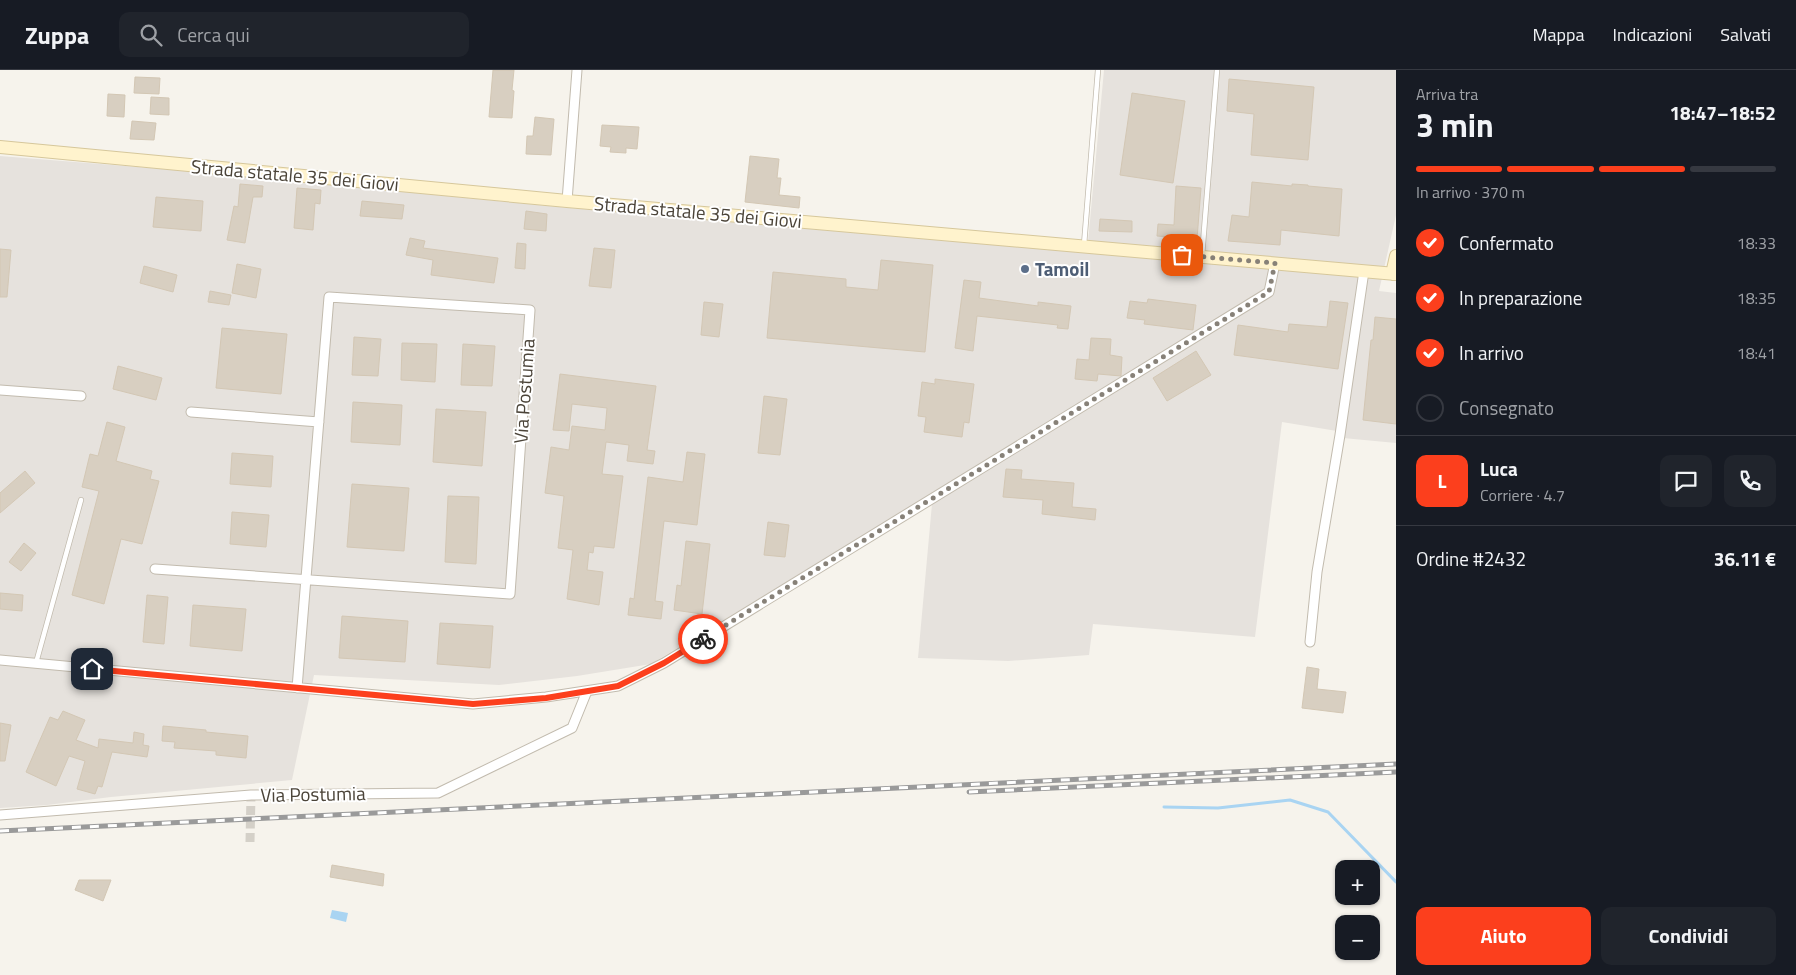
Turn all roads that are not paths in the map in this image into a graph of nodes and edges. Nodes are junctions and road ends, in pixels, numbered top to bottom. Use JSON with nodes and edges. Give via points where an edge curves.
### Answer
{"nodes":[{"id":1,"x":577,"y":70,"type":"edge"},
{"id":2,"x":1098,"y":70,"type":"edge"},
{"id":3,"x":1217,"y":70,"type":"edge"},
{"id":4,"x":0,"y":147,"type":"edge"},
{"id":5,"x":568,"y":201,"type":"junction"},
{"id":6,"x":1084,"y":246,"type":"junction"},
{"id":7,"x":1396,"y":256,"type":"edge"},
{"id":8,"x":1202,"y":257,"type":"junction"},
{"id":9,"x":1275,"y":263,"type":"junction"},
{"id":10,"x":1364,"y":271,"type":"junction"},
{"id":11,"x":1394,"y":274,"type":"edge"},
{"id":12,"x":0,"y":390,"type":"edge"},
{"id":13,"x":81,"y":396,"type":"dead end"},
{"id":14,"x":191,"y":412,"type":"dead end"},
{"id":15,"x":318,"y":422,"type":"junction"},
{"id":16,"x":81,"y":500,"type":"dead end"},
{"id":17,"x":154,"y":570,"type":"dead end"},
{"id":18,"x":306,"y":580,"type":"junction"},
{"id":19,"x":1310,"y":642,"type":"dead end"},
{"id":20,"x":0,"y":660,"type":"edge"},
{"id":21,"x":36,"y":663,"type":"junction"},
{"id":22,"x":297,"y":688,"type":"junction"},
{"id":23,"x":587,"y":691,"type":"junction"},
{"id":24,"x":0,"y":815,"type":"edge"}],
"edges":[{"from":1,"to":5,"type":"street"},
{"from":2,"to":6,"type":"lane"},
{"from":3,"to":8,"type":"lane"},
{"from":4,"to":5,"type":"main road","name":"Strada statale 35 dei Giovi"},
{"from":5,"to":6,"type":"main road","name":"Strada statale 35 dei Giovi"},
{"from":6,"to":8,"type":"main road","name":"Strada statale 35 dei Giovi"},
{"from":7,"to":11,"type":"main road"},
{"from":8,"to":9,"type":"main road","name":"Strada statale 35 dei Giovi"},
{"from":9,"to":10,"type":"main road","name":"Strada statale 35 dei Giovi"},
{"from":9,"to":23,"type":"street","via":[[1269,292],[664,663],[618,686]]},
{"from":10,"to":11,"type":"main road","name":"Strada statale 35 dei Giovi"},
{"from":10,"to":19,"type":"street","via":[[1317,572]]},
{"from":12,"to":13,"type":"street"},
{"from":14,"to":15,"type":"street"},
{"from":15,"to":18,"type":"street","name":"Via Postumia"},
{"from":15,"to":18,"type":"street","name":"Via Postumia","via":[[328,297],[530,310],[510,594]]},
{"from":16,"to":21,"type":"lane"},
{"from":17,"to":18,"type":"street","name":"Via Postumia"},
{"from":18,"to":22,"type":"street","name":"Via Postumia"},
{"from":20,"to":21,"type":"street"},
{"from":21,"to":22,"type":"street"},
{"from":22,"to":23,"type":"street","via":[[473,704]]},
{"from":23,"to":24,"type":"street","name":"Via Postumia","via":[[572,728],[438,793],[251,795]]}]}
